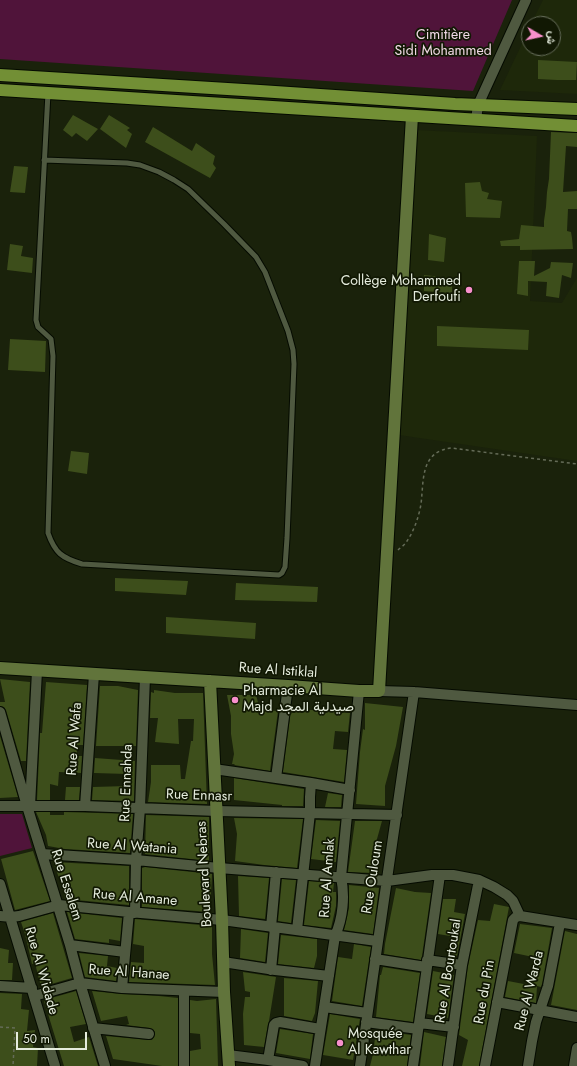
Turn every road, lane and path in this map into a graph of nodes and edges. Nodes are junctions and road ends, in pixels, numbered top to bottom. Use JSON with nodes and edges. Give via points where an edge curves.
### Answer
{"nodes":[{"id":1,"x":526,"y":0,"type":"edge"},
{"id":2,"x":0,"y":75,"type":"edge"},
{"id":3,"x":200,"y":87,"type":"junction"},
{"id":4,"x":0,"y":90,"type":"edge"},
{"id":5,"x":48,"y":93,"type":"junction"},
{"id":6,"x":199,"y":103,"type":"junction"},
{"id":7,"x":478,"y":105,"type":"junction"},
{"id":8,"x":577,"y":109,"type":"edge"},
{"id":9,"x":412,"y":116,"type":"junction"},
{"id":10,"x":476,"y":120,"type":"junction"},
{"id":11,"x":577,"y":126,"type":"edge"},
{"id":12,"x":44,"y":160,"type":"junction"},
{"id":13,"x":577,"y":464,"type":"edge"},
{"id":14,"x":386,"y":563,"type":"junction"},
{"id":15,"x":0,"y":668,"type":"edge"},
{"id":16,"x":37,"y":671,"type":"junction"},
{"id":17,"x":94,"y":674,"type":"junction"},
{"id":18,"x":145,"y":677,"type":"junction"},
{"id":19,"x":210,"y":681,"type":"junction"},
{"id":20,"x":288,"y":686,"type":"junction"},
{"id":21,"x":379,"y":691,"type":"junction"},
{"id":22,"x":358,"y":692,"type":"junction"},
{"id":23,"x":414,"y":692,"type":"junction"},
{"id":24,"x":577,"y":705,"type":"edge"},
{"id":25,"x":0,"y":712,"type":"edge"},
{"id":26,"x":214,"y":769,"type":"junction"},
{"id":27,"x":276,"y":778,"type":"junction"},
{"id":28,"x":311,"y":783,"type":"junction"},
{"id":29,"x":350,"y":790,"type":"junction"},
{"id":30,"x":0,"y":806,"type":"edge"},
{"id":31,"x":28,"y":806,"type":"junction"},
{"id":32,"x":85,"y":806,"type":"junction"},
{"id":33,"x":140,"y":808,"type":"junction"},
{"id":34,"x":216,"y":811,"type":"junction"},
{"id":35,"x":310,"y":813,"type":"junction"},
{"id":36,"x":348,"y":814,"type":"junction"},
{"id":37,"x":397,"y":815,"type":"junction"},
{"id":38,"x":42,"y":854,"type":"junction"},
{"id":39,"x":136,"y":860,"type":"junction"},
{"id":40,"x":219,"y":868,"type":"junction"},
{"id":41,"x":276,"y":872,"type":"junction"},
{"id":42,"x":304,"y":874,"type":"junction"},
{"id":43,"x":440,"y":875,"type":"junction"},
{"id":44,"x":341,"y":877,"type":"junction"},
{"id":45,"x":479,"y":880,"type":"junction"},
{"id":46,"x":387,"y":881,"type":"junction"},
{"id":47,"x":0,"y":884,"type":"edge"},
{"id":48,"x":59,"y":905,"type":"junction"},
{"id":49,"x":132,"y":913,"type":"junction"},
{"id":50,"x":0,"y":916,"type":"edge"},
{"id":51,"x":11,"y":917,"type":"junction"},
{"id":52,"x":516,"y":919,"type":"junction"},
{"id":53,"x":222,"y":920,"type":"junction"},
{"id":54,"x":560,"y":923,"type":"junction"},
{"id":55,"x":577,"y":926,"type":"edge"},
{"id":56,"x":273,"y":927,"type":"junction"},
{"id":57,"x":297,"y":930,"type":"junction"},
{"id":58,"x":335,"y":936,"type":"junction"},
{"id":59,"x":378,"y":941,"type":"junction"},
{"id":60,"x":70,"y":945,"type":"junction"},
{"id":61,"x":125,"y":952,"type":"junction"},
{"id":62,"x":375,"y":959,"type":"junction"},
{"id":63,"x":223,"y":962,"type":"junction"},
{"id":64,"x":427,"y":964,"type":"junction"},
{"id":65,"x":462,"y":964,"type":"junction"},
{"id":66,"x":271,"y":970,"type":"junction"},
{"id":67,"x":329,"y":976,"type":"junction"},
{"id":68,"x":80,"y":984,"type":"junction"},
{"id":69,"x":0,"y":986,"type":"edge"},
{"id":70,"x":122,"y":988,"type":"junction"},
{"id":71,"x":184,"y":991,"type":"junction"},
{"id":72,"x":33,"y":992,"type":"junction"},
{"id":73,"x":224,"y":992,"type":"junction"},
{"id":74,"x":497,"y":1002,"type":"junction"},
{"id":75,"x":324,"y":1007,"type":"junction"},
{"id":76,"x":540,"y":1010,"type":"junction"},
{"id":77,"x":366,"y":1017,"type":"junction"},
{"id":78,"x":577,"y":1017,"type":"edge"},
{"id":79,"x":419,"y":1026,"type":"junction"},
{"id":80,"x":0,"y":1027,"type":"edge"},
{"id":81,"x":93,"y":1028,"type":"junction"},
{"id":82,"x":454,"y":1028,"type":"junction"},
{"id":83,"x":320,"y":1029,"type":"junction"},
{"id":84,"x":149,"y":1034,"type":"dead end"},
{"id":85,"x":577,"y":1048,"type":"edge"},
{"id":86,"x":228,"y":1060,"type":"edge"},
{"id":87,"x":268,"y":1060,"type":"junction"},
{"id":88,"x":13,"y":1066,"type":"edge"},
{"id":89,"x":55,"y":1066,"type":"edge"},
{"id":90,"x":105,"y":1066,"type":"edge"},
{"id":91,"x":184,"y":1066,"type":"edge"},
{"id":92,"x":303,"y":1066,"type":"edge"},
{"id":93,"x":315,"y":1066,"type":"edge"},
{"id":94,"x":360,"y":1066,"type":"edge"},
{"id":95,"x":413,"y":1066,"type":"edge"},
{"id":96,"x":448,"y":1066,"type":"edge"},
{"id":97,"x":485,"y":1066,"type":"edge"},
{"id":98,"x":528,"y":1066,"type":"edge"},
{"id":99,"x":574,"y":1066,"type":"edge"}],
"edges":[{"from":1,"to":7,"type":"street"},
{"from":2,"to":3,"type":"main road"},
{"from":3,"to":6,"type":"main road"},
{"from":3,"to":7,"type":"main road"},
{"from":4,"to":5,"type":"main road"},
{"from":5,"to":6,"type":"main road"},
{"from":5,"to":12,"type":"lane"},
{"from":6,"to":9,"type":"main road"},
{"from":7,"to":8,"type":"main road"},
{"from":7,"to":10,"type":"street"},
{"from":9,"to":10,"type":"main road"},
{"from":9,"to":14,"type":"street"},
{"from":10,"to":11,"type":"main road"},
{"from":12,"to":12,"type":"lane","via":[[127,162],[174,180],[188,189],[224,224],[256,257],[265,272],[288,331],[294,364],[285,568],[279,575],[82,564],[65,558],[52,545],[48,533],[53,356],[51,339],[38,327],[36,320]]},
{"from":13,"to":14,"type":"path","via":[[442,449],[431,456],[423,476],[421,505],[414,528],[407,542]]},
{"from":14,"to":21,"type":"street"},
{"from":15,"to":16,"type":"street","name":"Rue Al Istiklal"},
{"from":16,"to":17,"type":"street","name":"Rue Al Istiklal"},
{"from":16,"to":31,"type":"street"},
{"from":17,"to":18,"type":"street","name":"Rue Al Istiklal"},
{"from":17,"to":32,"type":"street","name":"Rue Al Wafa"},
{"from":18,"to":19,"type":"street","name":"Rue Al Istiklal"},
{"from":18,"to":33,"type":"street","name":"Rue Ennahda"},
{"from":19,"to":20,"type":"street","name":"Rue Al Istiklal"},
{"from":19,"to":26,"type":"street","name":"Boulevard Nebras"},
{"from":20,"to":22,"type":"street","name":"Rue Al Istiklal"},
{"from":20,"to":27,"type":"street"},
{"from":21,"to":22,"type":"street","name":"Rue Al Istiklal"},
{"from":21,"to":23,"type":"street","name":"Rue Al Istiklal"},
{"from":22,"to":29,"type":"street","name":"Rue Al Amlak"},
{"from":23,"to":24,"type":"street","name":"Rue Al Istiklal"},
{"from":23,"to":37,"type":"street","name":"Rue Ouloum"},
{"from":25,"to":31,"type":"street","name":"Rue Essalem"},
{"from":26,"to":27,"type":"street"},
{"from":26,"to":34,"type":"street","name":"Boulevard Nebras"},
{"from":27,"to":28,"type":"street"},
{"from":28,"to":29,"type":"street"},
{"from":28,"to":35,"type":"street"},
{"from":29,"to":36,"type":"street","name":"Rue Al Amlak"},
{"from":30,"to":31,"type":"street","name":"Rue Ennasr"},
{"from":31,"to":32,"type":"street","name":"Rue Ennasr"},
{"from":31,"to":38,"type":"street","name":"Rue Essalem"},
{"from":32,"to":33,"type":"street","name":"Rue Ennasr"},
{"from":33,"to":34,"type":"street","name":"Rue Ennasr"},
{"from":33,"to":39,"type":"street","name":"Rue Ennahda"},
{"from":34,"to":35,"type":"street","name":"Rue Ennasr"},
{"from":34,"to":40,"type":"street","name":"Boulevard Nebras"},
{"from":35,"to":36,"type":"street","name":"Rue Ennasr"},
{"from":35,"to":42,"type":"street"},
{"from":36,"to":37,"type":"street","name":"Rue Ennasr"},
{"from":36,"to":44,"type":"street","name":"Rue Al Amlak"},
{"from":37,"to":46,"type":"street","name":"Rue Ouloum"},
{"from":38,"to":39,"type":"street","name":"Rue Al Watania"},
{"from":38,"to":48,"type":"street","name":"Rue Essalem"},
{"from":39,"to":40,"type":"street","name":"Rue Al Watania"},
{"from":39,"to":49,"type":"street","name":"Rue Ennahda"},
{"from":40,"to":41,"type":"street","name":"Rue Al Watania"},
{"from":40,"to":53,"type":"street","name":"Boulevard Nebras"},
{"from":41,"to":42,"type":"street","name":"Rue Al Watania"},
{"from":41,"to":56,"type":"street"},
{"from":42,"to":44,"type":"street","name":"Rue Al Watania"},
{"from":42,"to":57,"type":"street"},
{"from":43,"to":45,"type":"street","name":"Rue Al Watania","via":[[453,874]]},
{"from":43,"to":46,"type":"street","name":"Rue Al Watania"},
{"from":43,"to":64,"type":"street"},
{"from":44,"to":46,"type":"street","name":"Rue Al Watania"},
{"from":44,"to":58,"type":"street","name":"Rue Al Amlak","via":[[344,891],[340,923]]},
{"from":45,"to":52,"type":"street","name":"Rue Al Watania","via":[[513,901]]},
{"from":45,"to":65,"type":"street","name":"Rue Al Bourtoukal"},
{"from":46,"to":59,"type":"street","name":"Rue Ouloum"},
{"from":47,"to":51,"type":"street","name":"Rue Al Widade"},
{"from":48,"to":49,"type":"street","name":"Rue Al Amane"},
{"from":48,"to":51,"type":"street","name":"Rue Al Amane"},
{"from":48,"to":60,"type":"street","name":"Rue Essalem"},
{"from":49,"to":53,"type":"street","name":"Rue Al Amane"},
{"from":49,"to":61,"type":"street","name":"Rue Ennahda"},
{"from":50,"to":51,"type":"street","name":"Rue Al Amane"},
{"from":51,"to":72,"type":"street","name":"Rue Al Widade"},
{"from":52,"to":54,"type":"street"},
{"from":52,"to":74,"type":"street","name":"Rue du Pin"},
{"from":53,"to":56,"type":"street","name":"Rue Al Amane"},
{"from":53,"to":63,"type":"street","name":"Boulevard Nebras"},
{"from":54,"to":55,"type":"street"},
{"from":54,"to":76,"type":"street","name":"Rue Al Warda","via":[[548,986]]},
{"from":56,"to":57,"type":"street","name":"Rue Al Amane"},
{"from":56,"to":66,"type":"street"},
{"from":57,"to":58,"type":"street","name":"Rue Al Amane"},
{"from":58,"to":59,"type":"street","name":"Rue Al Amane"},
{"from":58,"to":67,"type":"street","name":"Rue Al Amlak"},
{"from":59,"to":62,"type":"street","name":"Rue Ouloum"},
{"from":60,"to":61,"type":"street"},
{"from":60,"to":68,"type":"street","name":"Rue Essalem"},
{"from":61,"to":70,"type":"street","name":"Rue Ennahda"},
{"from":62,"to":64,"type":"street"},
{"from":62,"to":77,"type":"street","name":"Rue Ouloum"},
{"from":63,"to":66,"type":"street"},
{"from":63,"to":73,"type":"street","name":"Boulevard Nebras"},
{"from":64,"to":65,"type":"street"},
{"from":64,"to":79,"type":"street"},
{"from":65,"to":82,"type":"street","name":"Rue Al Bourtoukal"},
{"from":66,"to":67,"type":"street"},
{"from":67,"to":75,"type":"street","name":"Rue Al Amlak"},
{"from":68,"to":70,"type":"street","name":"Rue Al Hanae"},
{"from":68,"to":72,"type":"street","name":"Rue Al Hanae"},
{"from":68,"to":81,"type":"street","name":"Rue Essalem"},
{"from":69,"to":72,"type":"street","name":"Rue Al Hanae"},
{"from":70,"to":71,"type":"street","name":"Rue Al Hanae"},
{"from":71,"to":73,"type":"street","name":"Rue Al Hanae"},
{"from":71,"to":91,"type":"street"},
{"from":72,"to":89,"type":"street","name":"Rue Al Widade"},
{"from":73,"to":86,"type":"street","name":"Boulevard Nebras"},
{"from":74,"to":76,"type":"street"},
{"from":74,"to":97,"type":"street","name":"Rue du Pin"},
{"from":75,"to":77,"type":"street"},
{"from":75,"to":83,"type":"street","name":"Rue Al Amlak"},
{"from":76,"to":78,"type":"street"},
{"from":76,"to":98,"type":"street","name":"Rue Al Warda"},
{"from":77,"to":79,"type":"street"},
{"from":77,"to":94,"type":"street","name":"Rue Ouloum"},
{"from":79,"to":82,"type":"street"},
{"from":79,"to":95,"type":"street"},
{"from":80,"to":88,"type":"path","via":[[15,1028]]},
{"from":81,"to":84,"type":"street"},
{"from":81,"to":90,"type":"street","name":"Rue Essalem"},
{"from":82,"to":96,"type":"street","name":"Rue Al Bourtoukal"},
{"from":83,"to":87,"type":"street","via":[[276,1023]]},
{"from":83,"to":93,"type":"street","name":"Rue Al Amlak"},
{"from":85,"to":99,"type":"street"},
{"from":86,"to":87,"type":"street"},
{"from":87,"to":92,"type":"street"}]}
